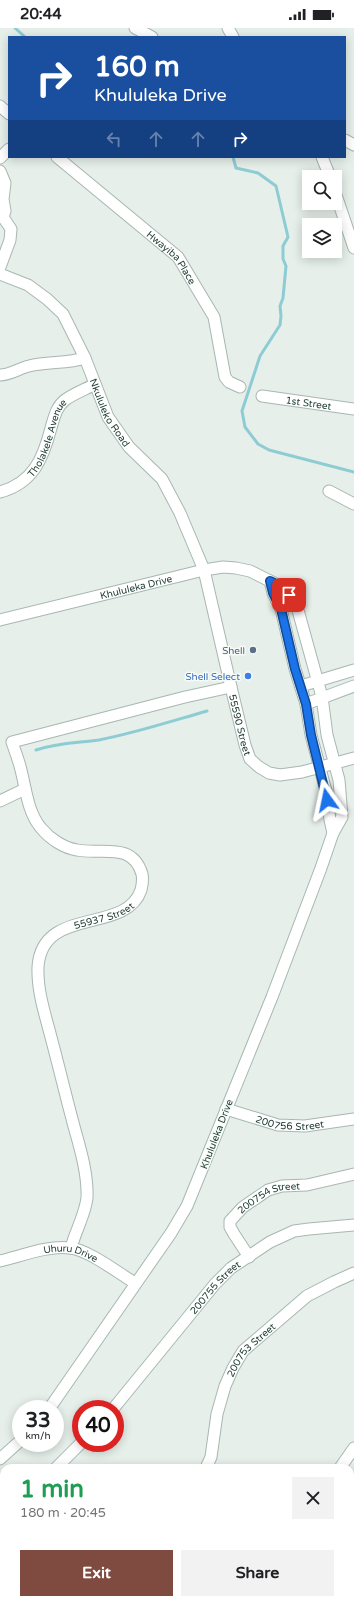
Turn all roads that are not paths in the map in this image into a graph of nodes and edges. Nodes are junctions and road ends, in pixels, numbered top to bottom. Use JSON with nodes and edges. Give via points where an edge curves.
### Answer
{"nodes":[{"id":1,"x":134,"y":28,"type":"edge"},
{"id":2,"x":150,"y":36,"type":"edge"},
{"id":3,"x":0,"y":106,"type":"edge"},
{"id":4,"x":8,"y":113,"type":"edge"},
{"id":5,"x":8,"y":151,"type":"edge"},
{"id":6,"x":0,"y":158,"type":"edge"},
{"id":7,"x":58,"y":158,"type":"edge"},
{"id":8,"x":322,"y":158,"type":"edge"},
{"id":9,"x":327,"y":170,"type":"edge"},
{"id":10,"x":0,"y":171,"type":"edge"},
{"id":11,"x":341,"y":210,"type":"edge"},
{"id":12,"x":354,"y":248,"type":"edge"},
{"id":13,"x":0,"y":267,"type":"edge"},
{"id":14,"x":0,"y":274,"type":"edge"},
{"id":15,"x":85,"y":358,"type":"junction"},
{"id":16,"x":0,"y":375,"type":"edge"},
{"id":17,"x":95,"y":384,"type":"junction"},
{"id":18,"x":240,"y":387,"type":"dead end"},
{"id":19,"x":262,"y":396,"type":"dead end"},
{"id":20,"x":354,"y":409,"type":"edge"},
{"id":21,"x":329,"y":491,"type":"dead end"},
{"id":22,"x":0,"y":492,"type":"edge"},
{"id":23,"x":354,"y":504,"type":"edge"},
{"id":24,"x":204,"y":570,"type":"junction"},
{"id":25,"x":270,"y":581,"type":"junction"},
{"id":26,"x":0,"y":620,"type":"edge"},
{"id":27,"x":354,"y":670,"type":"edge"},
{"id":28,"x":318,"y":681,"type":"junction"},
{"id":29,"x":301,"y":686,"type":"junction"},
{"id":30,"x":354,"y":686,"type":"edge"},
{"id":31,"x":231,"y":687,"type":"junction"},
{"id":32,"x":322,"y":697,"type":"junction"},
{"id":33,"x":306,"y":704,"type":"junction"},
{"id":34,"x":354,"y":758,"type":"edge"},
{"id":35,"x":335,"y":763,"type":"junction"},
{"id":36,"x":319,"y":767,"type":"junction"},
{"id":37,"x":25,"y":789,"type":"junction"},
{"id":38,"x":0,"y":801,"type":"edge"},
{"id":39,"x":333,"y":833,"type":"junction"},
{"id":40,"x":226,"y":1109,"type":"junction"},
{"id":41,"x":354,"y":1119,"type":"edge"},
{"id":42,"x":354,"y":1174,"type":"edge"},
{"id":43,"x":354,"y":1225,"type":"edge"},
{"id":44,"x":71,"y":1248,"type":"junction"},
{"id":45,"x":249,"y":1257,"type":"junction"},
{"id":46,"x":0,"y":1261,"type":"edge"},
{"id":47,"x":354,"y":1273,"type":"edge"},
{"id":48,"x":135,"y":1283,"type":"junction"},
{"id":49,"x":55,"y":1400,"type":"edge"},
{"id":50,"x":120,"y":1400,"type":"edge"},
{"id":51,"x":12,"y":1448,"type":"edge"},
{"id":52,"x":354,"y":1448,"type":"edge"},
{"id":53,"x":72,"y":1452,"type":"edge"},
{"id":54,"x":0,"y":1459,"type":"edge"},
{"id":55,"x":60,"y":1464,"type":"edge"},
{"id":56,"x":207,"y":1464,"type":"edge"},
{"id":57,"x":343,"y":1464,"type":"edge"}],
"edges":[{"from":1,"to":2,"type":"street"},
{"from":3,"to":4,"type":"street"},
{"from":5,"to":6,"type":"street"},
{"from":7,"to":18,"type":"street","name":"Hwayiba Place","via":[[178,257],[214,317],[225,377]]},
{"from":8,"to":9,"type":"street"},
{"from":10,"to":13,"type":"street","via":[[5,183],[3,218],[11,229],[10,240]]},
{"from":11,"to":12,"type":"street"},
{"from":14,"to":15,"type":"street","name":"Nkululeko Road","via":[[28,285],[57,307],[70,326]]},
{"from":15,"to":16,"type":"street","via":[[30,366]]},
{"from":15,"to":17,"type":"street","name":"Nkululeko Road"},
{"from":17,"to":22,"type":"street","name":"Tholakele Avenue","via":[[65,400],[55,412],[44,452],[36,468],[14,487]]},
{"from":17,"to":24,"type":"street","name":"Nkululeko Road","via":[[108,417],[118,433],[162,479],[180,513]]},
{"from":19,"to":20,"type":"street","name":"1st Street"},
{"from":21,"to":23,"type":"street"},
{"from":24,"to":25,"type":"street","name":"Khululeka Drive","via":[[236,568],[250,571]]},
{"from":24,"to":26,"type":"street","name":"Khululeka Drive"},
{"from":24,"to":31,"type":"street","name":"55590 Street"},
{"from":25,"to":28,"type":"street","name":"Khululeka Drive","via":[[282,587],[296,603]]},
{"from":25,"to":29,"type":"street","via":[[281,609]]},
{"from":27,"to":28,"type":"street"},
{"from":28,"to":29,"type":"street"},
{"from":28,"to":32,"type":"street","name":"Khululeka Drive"},
{"from":29,"to":33,"type":"street"},
{"from":30,"to":32,"type":"street"},
{"from":31,"to":36,"type":"street","name":"55590 Street","via":[[250,759],[269,773],[280,775],[290,775]]},
{"from":31,"to":37,"type":"street","name":"55937 Street","via":[[12,742]]},
{"from":32,"to":33,"type":"street"},
{"from":32,"to":35,"type":"street","name":"Khululeka Drive","via":[[327,735]]},
{"from":33,"to":36,"type":"street"},
{"from":34,"to":35,"type":"street","name":"55590 Street"},
{"from":35,"to":36,"type":"street","name":"55590 Street"},
{"from":35,"to":39,"type":"street","name":"Khululeka Drive","via":[[342,817]]},
{"from":36,"to":39,"type":"street"},
{"from":37,"to":38,"type":"street"},
{"from":37,"to":44,"type":"street","name":"55937 Street","via":[[32,813],[41,828],[52,838],[78,851],[120,852],[137,864],[142,875],[142,887],[133,903],[122,911],[78,923],[55,934],[46,943],[38,966],[40,994],[86,1183],[87,1198],[84,1212]]},
{"from":39,"to":40,"type":"street","name":"Khululeka Drive","via":[[295,937]]},
{"from":40,"to":41,"type":"street","name":"200756 Street","via":[[278,1125],[305,1126]]},
{"from":40,"to":48,"type":"street","name":"Khululeka Drive","via":[[187,1206],[171,1234]]},
{"from":42,"to":45,"type":"street","name":"200754 Street","via":[[307,1185],[282,1186],[268,1190],[243,1207],[230,1221],[230,1227]]},
{"from":43,"to":45,"type":"street","name":"200755 Street","via":[[294,1231],[270,1242]]},
{"from":44,"to":46,"type":"street","name":"Uhuru Drive","via":[[45,1250]]},
{"from":44,"to":48,"type":"street","name":"Uhuru Drive","via":[[89,1255]]},
{"from":45,"to":50,"type":"street","name":"200755 Street","via":[[231,1268],[216,1284]]},
{"from":47,"to":56,"type":"street","name":"200753 Street","via":[[307,1296],[243,1351],[225,1386]]},
{"from":48,"to":49,"type":"street","name":"Khululeka Drive"},
{"from":51,"to":54,"type":"street"},
{"from":52,"to":57,"type":"street"},
{"from":53,"to":55,"type":"street"}]}
